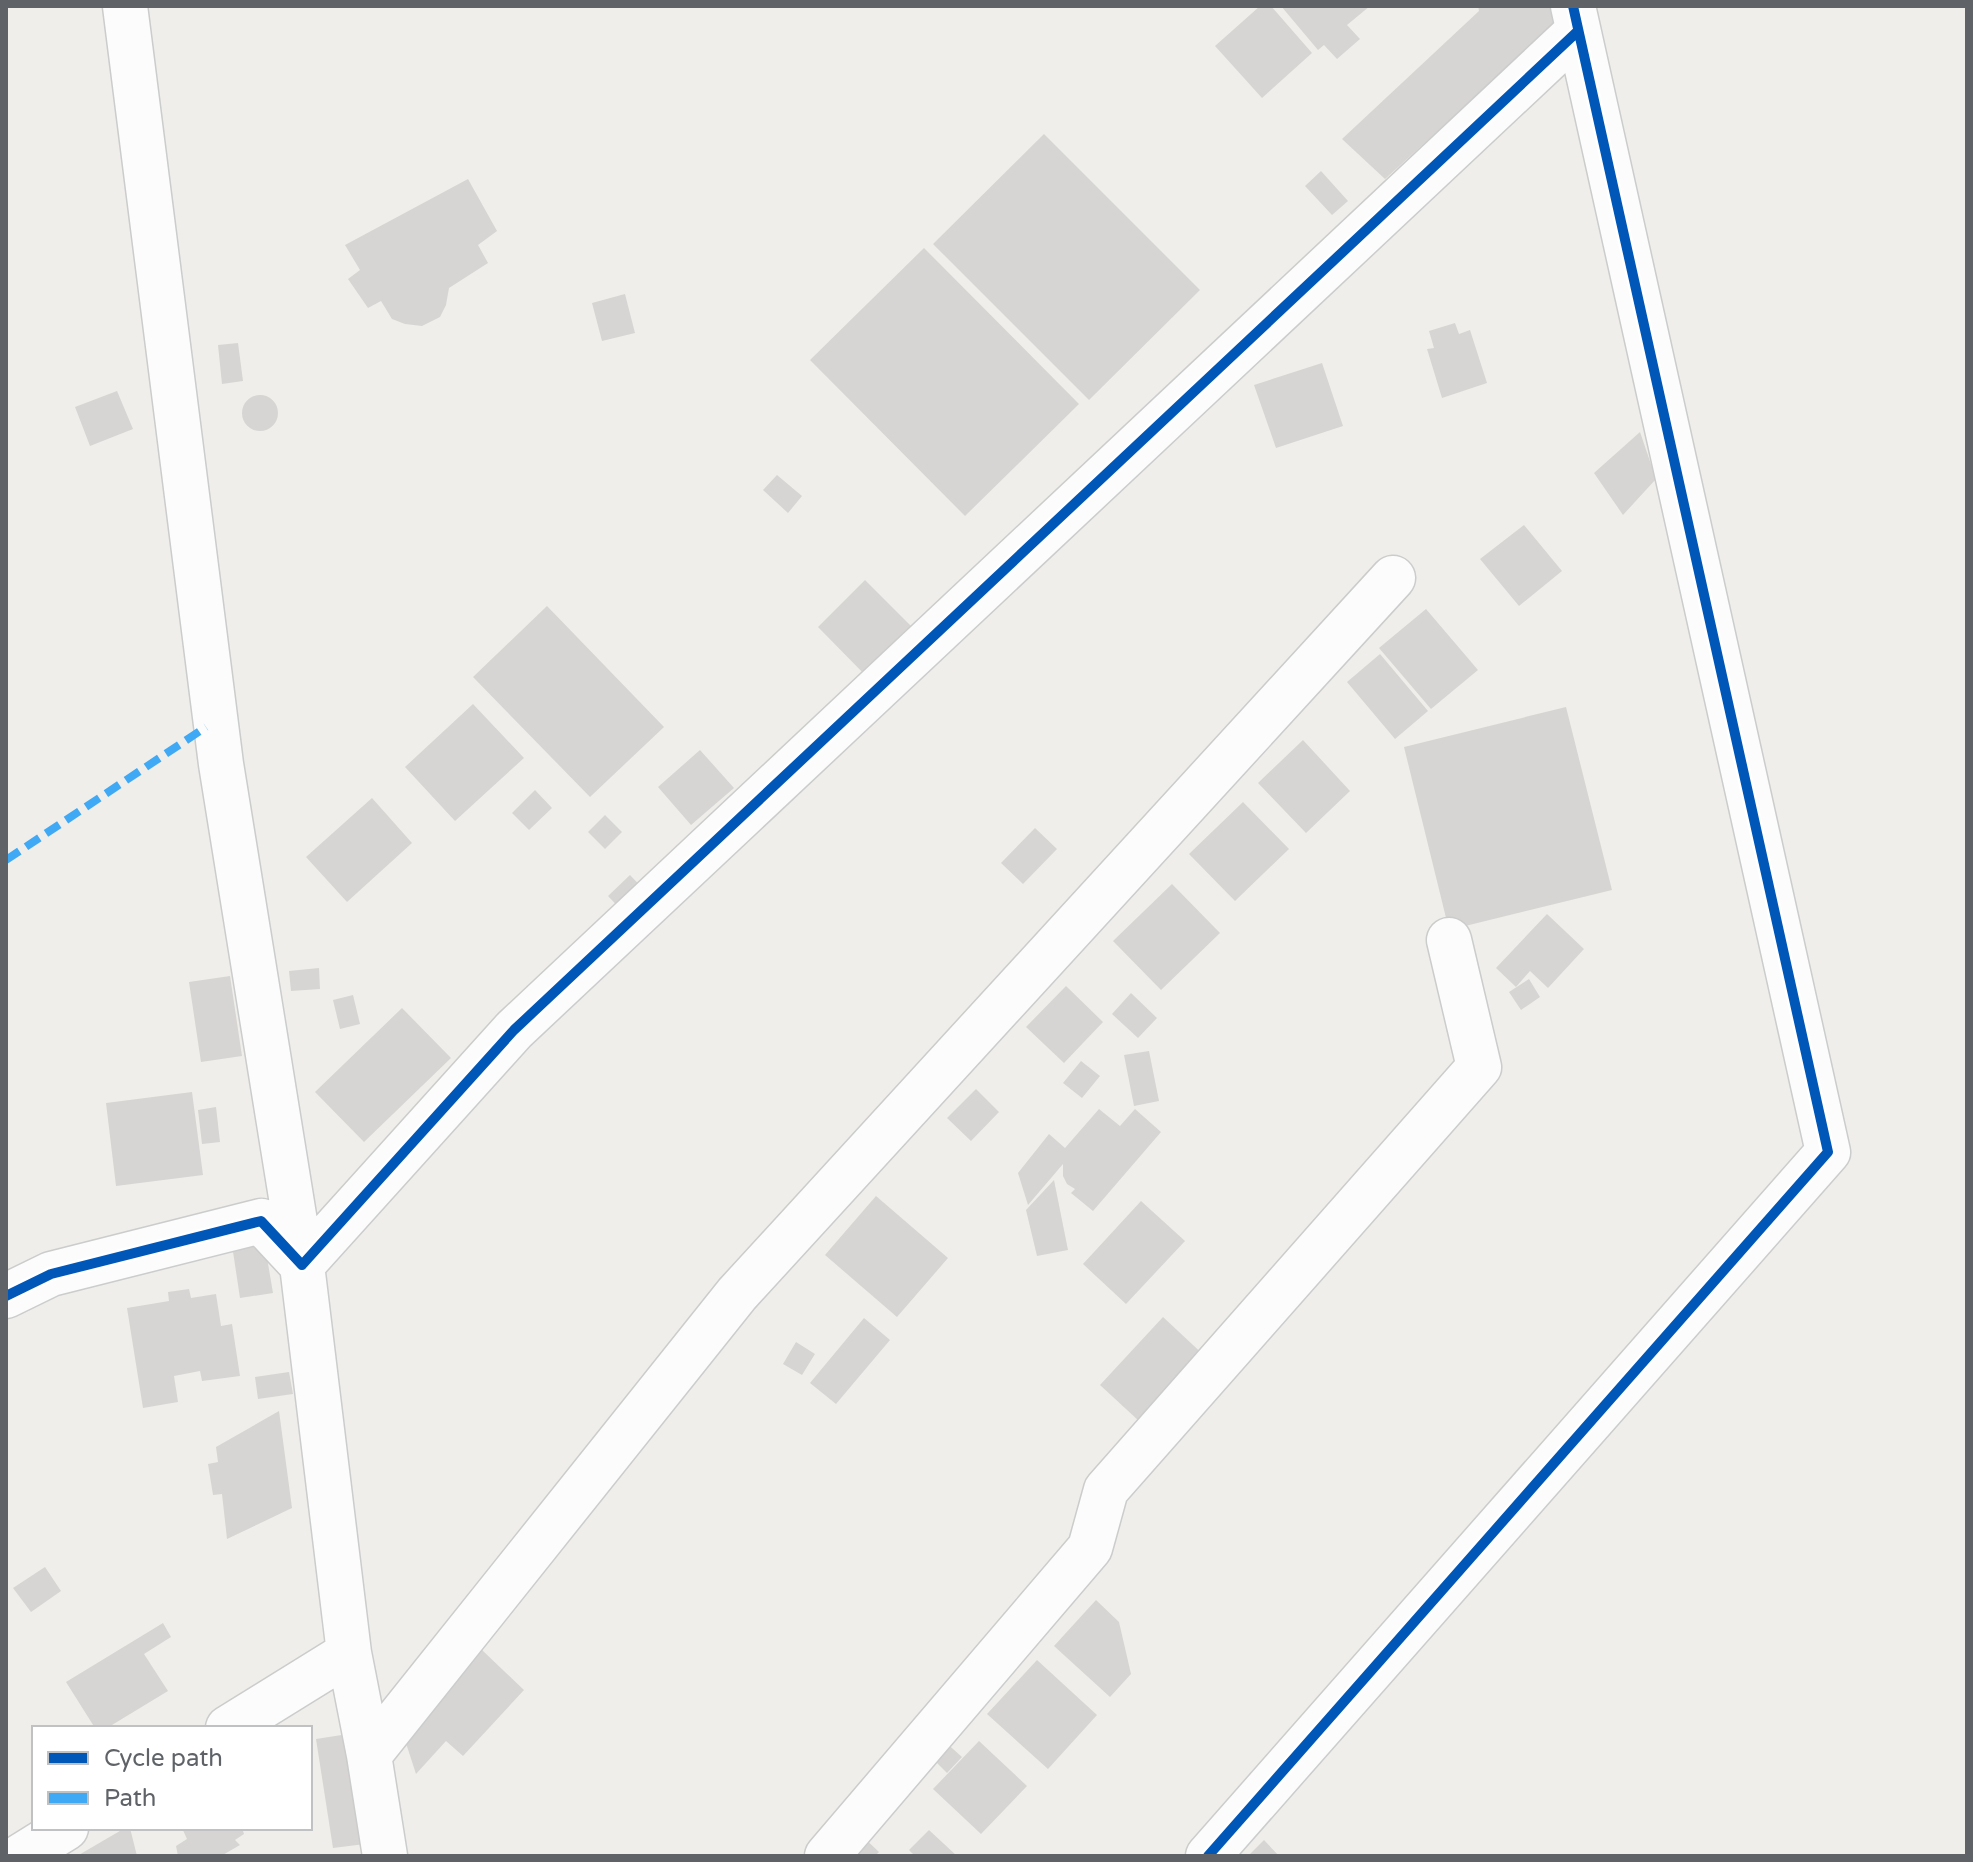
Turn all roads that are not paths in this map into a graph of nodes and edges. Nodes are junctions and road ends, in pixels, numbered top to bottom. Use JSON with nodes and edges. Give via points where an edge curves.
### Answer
{"nodes":[{"id":1,"x":125,"y":6,"type":"edge"},
{"id":2,"x":1575,"y":18,"type":"edge"},
{"id":3,"x":1393,"y":578,"type":"dead end"},
{"id":4,"x":1449,"y":940,"type":"dead end"},
{"id":5,"x":302,"y":1265,"type":"junction"},
{"id":6,"x":6,"y":1296,"type":"edge"},
{"id":7,"x":349,"y":1653,"type":"junction"},
{"id":8,"x":231,"y":1726,"type":"edge"},
{"id":9,"x":369,"y":1755,"type":"junction"},
{"id":10,"x":63,"y":1830,"type":"edge"},
{"id":11,"x":21,"y":1856,"type":"edge"},
{"id":12,"x":385,"y":1856,"type":"edge"},
{"id":13,"x":827,"y":1856,"type":"edge"},
{"id":14,"x":1208,"y":1856,"type":"edge"}],
"edges":[{"from":1,"to":5,"type":"street","via":[[221,764]]},
{"from":2,"to":5,"type":"street","via":[[514,1030]]},
{"from":2,"to":14,"type":"street","via":[[1828,1152]]},
{"from":3,"to":9,"type":"street","via":[[737,1294]]},
{"from":4,"to":13,"type":"street","via":[[1479,1067],[1106,1490],[1090,1548]]},
{"from":5,"to":6,"type":"street","via":[[261,1221],[51,1274]]},
{"from":5,"to":7,"type":"street"},
{"from":7,"to":8,"type":"street"},
{"from":7,"to":9,"type":"street"},
{"from":9,"to":12,"type":"street"},
{"from":10,"to":11,"type":"street"}]}
